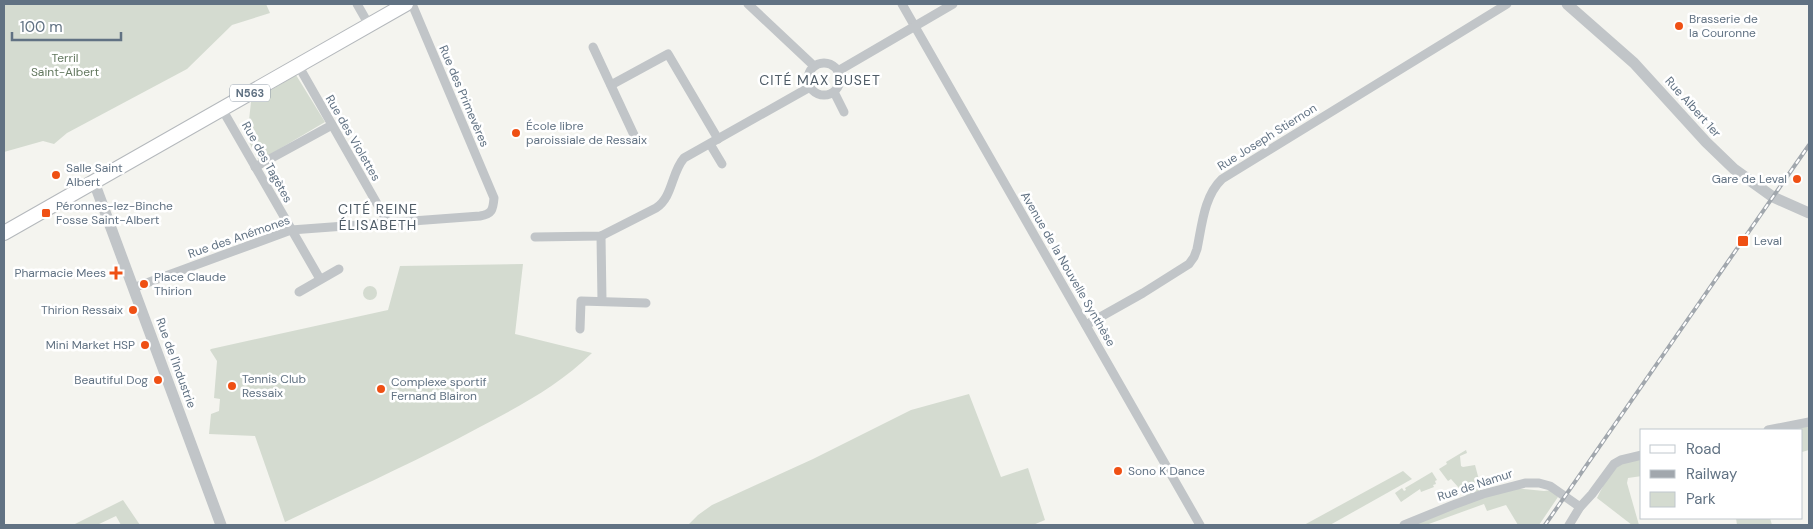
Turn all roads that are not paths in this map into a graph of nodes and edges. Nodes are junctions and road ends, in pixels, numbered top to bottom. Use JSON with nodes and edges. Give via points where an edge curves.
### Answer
{"nodes":[{"id":1,"x":357,"y":4,"type":"edge"},
{"id":2,"x":406,"y":4,"type":"edge"},
{"id":3,"x":412,"y":4,"type":"edge"},
{"id":4,"x":748,"y":4,"type":"edge"},
{"id":5,"x":902,"y":4,"type":"edge"},
{"id":6,"x":952,"y":4,"type":"edge"},
{"id":7,"x":1507,"y":4,"type":"edge"},
{"id":8,"x":1567,"y":4,"type":"edge"},
{"id":9,"x":369,"y":25,"type":"junction"},
{"id":10,"x":914,"y":26,"type":"junction"},
{"id":11,"x":593,"y":47,"type":"dead end"},
{"id":12,"x":298,"y":65,"type":"junction"},
{"id":13,"x":814,"y":66,"type":"junction"},
{"id":14,"x":838,"y":71,"type":"junction"},
{"id":15,"x":611,"y":85,"type":"junction"},
{"id":16,"x":810,"y":87,"type":"junction"},
{"id":17,"x":834,"y":92,"type":"junction"},
{"id":18,"x":222,"y":109,"type":"junction"},
{"id":19,"x":844,"y":112,"type":"dead end"},
{"id":20,"x":332,"y":125,"type":"junction"},
{"id":21,"x":634,"y":135,"type":"dead end"},
{"id":22,"x":714,"y":142,"type":"junction"},
{"id":23,"x":722,"y":164,"type":"dead end"},
{"id":24,"x":255,"y":167,"type":"junction"},
{"id":25,"x":94,"y":182,"type":"junction"},
{"id":26,"x":494,"y":198,"type":"joint"},
{"id":27,"x":1809,"y":213,"type":"edge"},
{"id":28,"x":388,"y":223,"type":"junction"},
{"id":29,"x":291,"y":230,"type":"junction"},
{"id":30,"x":4,"y":233,"type":"edge"},
{"id":31,"x":601,"y":236,"type":"junction"},
{"id":32,"x":534,"y":237,"type":"dead end"},
{"id":33,"x":339,"y":269,"type":"dead end"},
{"id":34,"x":320,"y":279,"type":"junction"},
{"id":35,"x":133,"y":288,"type":"junction"},
{"id":36,"x":300,"y":292,"type":"dead end"},
{"id":37,"x":602,"y":301,"type":"junction"},
{"id":38,"x":646,"y":304,"type":"dead end"},
{"id":39,"x":1086,"y":325,"type":"junction"},
{"id":40,"x":580,"y":328,"type":"dead end"},
{"id":41,"x":1809,"y":422,"type":"edge"},
{"id":42,"x":1773,"y":429,"type":"edge"},
{"id":43,"x":1640,"y":455,"type":"edge"},
{"id":44,"x":1580,"y":507,"type":"junction"},
{"id":45,"x":221,"y":525,"type":"edge"},
{"id":46,"x":1200,"y":525,"type":"edge"},
{"id":47,"x":1404,"y":525,"type":"edge"},
{"id":48,"x":1569,"y":525,"type":"edge"}],
"edges":[{"from":1,"to":9,"type":"street"},
{"from":2,"to":9,"type":"main road","number":"N563"},
{"from":3,"to":26,"type":"street","name":"Rue des Primevères"},
{"from":4,"to":13,"type":"street"},
{"from":5,"to":10,"type":"street","name":"Avenue de la Nouvelle Synthèse"},
{"from":6,"to":10,"type":"street"},
{"from":7,"to":39,"type":"street","name":"Rue Joseph Stiernon","via":[[1222,179],[1209,194],[1197,249],[1189,264]]},
{"from":8,"to":27,"type":"street","name":"Rue Albert 1er","via":[[1634,63],[1734,169],[1773,197]]},
{"from":9,"to":12,"type":"main road","number":"N563"},
{"from":10,"to":14,"type":"street"},
{"from":10,"to":39,"type":"street","name":"Avenue de la Nouvelle Synthèse"},
{"from":11,"to":15,"type":"street"},
{"from":12,"to":18,"type":"main road","number":"N563"},
{"from":12,"to":20,"type":"street","name":"Rue des Violettes"},
{"from":13,"to":14,"type":"street","via":[[832,64]]},
{"from":13,"to":16,"type":"street","via":[[808,76]]},
{"from":14,"to":17,"type":"street","via":[[839,85]]},
{"from":15,"to":21,"type":"street"},
{"from":15,"to":22,"type":"street","via":[[668,54]]},
{"from":16,"to":17,"type":"street","via":[[823,95]]},
{"from":16,"to":22,"type":"street"},
{"from":17,"to":19,"type":"street"},
{"from":18,"to":24,"type":"street","name":"Rue des Tagètes"},
{"from":18,"to":25,"type":"main road","number":"N563"},
{"from":20,"to":24,"type":"street"},
{"from":20,"to":28,"type":"street","name":"Rue des Violettes"},
{"from":22,"to":23,"type":"street"},
{"from":22,"to":31,"type":"street","via":[[684,158],[662,203]]},
{"from":24,"to":29,"type":"street","name":"Rue des Tagètes"},
{"from":25,"to":30,"type":"main road","number":"N563"},
{"from":25,"to":35,"type":"street","name":"Rue de l'Industrie"},
{"from":26,"to":28,"type":"street","name":"Rue des Anémones","via":[[493,210],[489,214]]},
{"from":28,"to":29,"type":"street","name":"Rue des Anémones"},
{"from":29,"to":34,"type":"street","name":"Rue des Tagètes"},
{"from":29,"to":35,"type":"street","name":"Rue des Anémones"},
{"from":31,"to":32,"type":"street"},
{"from":31,"to":37,"type":"street"},
{"from":33,"to":34,"type":"street"},
{"from":34,"to":36,"type":"street"},
{"from":35,"to":45,"type":"street","name":"Rue de l'Industrie"},
{"from":37,"to":38,"type":"street"},
{"from":37,"to":40,"type":"street","via":[[581,301]]},
{"from":39,"to":46,"type":"street","name":"Avenue de la Nouvelle Synthèse"},
{"from":41,"to":42,"type":"street"},
{"from":43,"to":44,"type":"street","via":[[1614,464]]},
{"from":44,"to":47,"type":"street","name":"Rue de Namur","via":[[1550,486],[1525,483],[1483,494]]},
{"from":44,"to":48,"type":"street"}]}
